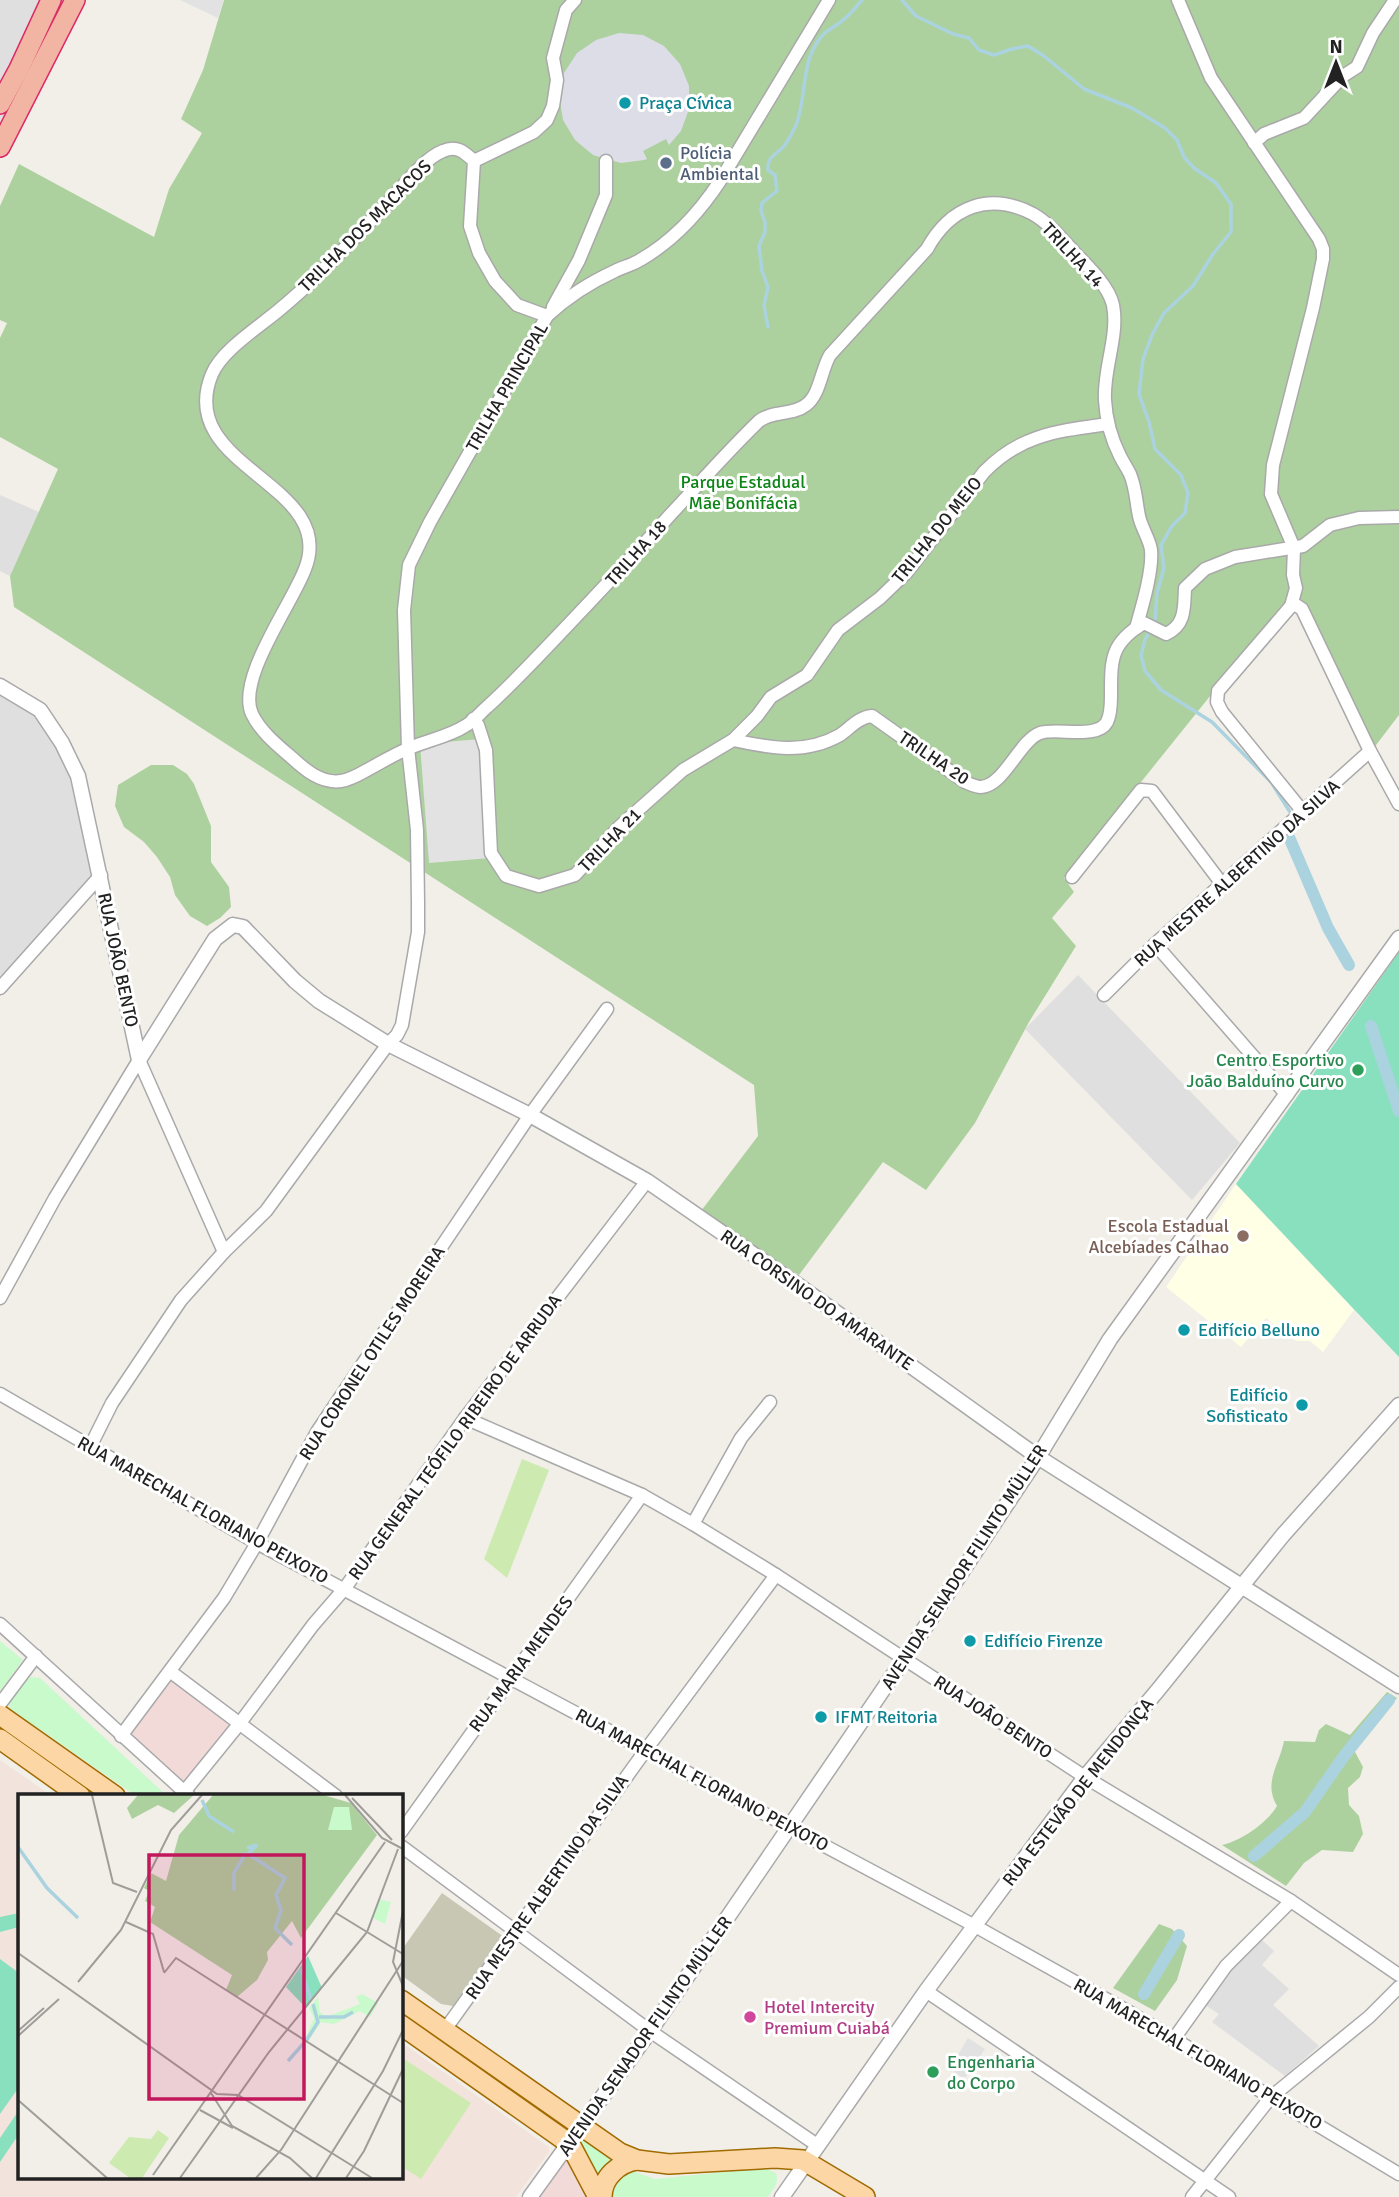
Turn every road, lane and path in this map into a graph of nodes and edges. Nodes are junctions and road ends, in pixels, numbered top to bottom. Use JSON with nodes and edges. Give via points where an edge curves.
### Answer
{"nodes":[{"id":1,"x":51,"y":0,"type":"edge"},
{"id":2,"x":75,"y":0,"type":"edge"},
{"id":3,"x":575,"y":0,"type":"edge"},
{"id":4,"x":829,"y":0,"type":"edge"},
{"id":5,"x":1178,"y":0,"type":"edge"},
{"id":6,"x":1395,"y":0,"type":"edge"},
{"id":7,"x":0,"y":104,"type":"edge"},
{"id":8,"x":1254,"y":143,"type":"junction"},
{"id":9,"x":0,"y":147,"type":"edge"},
{"id":10,"x":474,"y":161,"type":"junction"},
{"id":11,"x":606,"y":161,"type":"dead end"},
{"id":12,"x":927,"y":249,"type":"joint"},
{"id":13,"x":547,"y":316,"type":"junction"},
{"id":14,"x":1108,"y":424,"type":"junction"},
{"id":15,"x":1399,"y":517,"type":"edge"},
{"id":16,"x":1294,"y":548,"type":"junction"},
{"id":17,"x":1291,"y":606,"type":"junction"},
{"id":18,"x":1140,"y":626,"type":"junction"},
{"id":19,"x":0,"y":686,"type":"edge"},
{"id":20,"x":473,"y":719,"type":"junction"},
{"id":21,"x":733,"y":740,"type":"junction"},
{"id":22,"x":408,"y":748,"type":"junction"},
{"id":23,"x":1370,"y":751,"type":"junction"},
{"id":24,"x":1399,"y":804,"type":"edge"},
{"id":25,"x":1304,"y":813,"type":"junction"},
{"id":26,"x":101,"y":875,"type":"junction"},
{"id":27,"x":1072,"y":877,"type":"dead end"},
{"id":28,"x":1222,"y":884,"type":"junction"},
{"id":29,"x":1399,"y":938,"type":"edge"},
{"id":30,"x":1155,"y":944,"type":"junction"},
{"id":31,"x":0,"y":988,"type":"edge"},
{"id":32,"x":1104,"y":995,"type":"dead end"},
{"id":33,"x":607,"y":1009,"type":"dead end"},
{"id":34,"x":388,"y":1044,"type":"junction"},
{"id":35,"x":139,"y":1060,"type":"junction"},
{"id":36,"x":1287,"y":1095,"type":"junction"},
{"id":37,"x":530,"y":1115,"type":"junction"},
{"id":38,"x":647,"y":1181,"type":"junction"},
{"id":39,"x":224,"y":1252,"type":"junction"},
{"id":40,"x":0,"y":1298,"type":"edge"},
{"id":41,"x":0,"y":1394,"type":"edge"},
{"id":42,"x":771,"y":1402,"type":"dead end"},
{"id":43,"x":1399,"y":1405,"type":"edge"},
{"id":44,"x":466,"y":1418,"type":"junction"},
{"id":45,"x":90,"y":1447,"type":"junction"},
{"id":46,"x":1038,"y":1457,"type":"junction"},
{"id":47,"x":642,"y":1495,"type":"junction"},
{"id":48,"x":693,"y":1524,"type":"junction"},
{"id":49,"x":257,"y":1543,"type":"junction"},
{"id":50,"x":776,"y":1575,"type":"junction"},
{"id":51,"x":1242,"y":1586,"type":"junction"},
{"id":52,"x":345,"y":1588,"type":"junction"},
{"id":53,"x":0,"y":1624,"type":"edge"},
{"id":54,"x":36,"y":1656,"type":"junction"},
{"id":55,"x":904,"y":1659,"type":"junction"},
{"id":56,"x":171,"y":1672,"type":"junction"},
{"id":57,"x":511,"y":1677,"type":"junction"},
{"id":58,"x":1399,"y":1686,"type":"edge"},
{"id":59,"x":0,"y":1704,"type":"edge"},
{"id":60,"x":0,"y":1715,"type":"edge"},
{"id":61,"x":240,"y":1723,"type":"junction"},
{"id":62,"x":121,"y":1736,"type":"junction"},
{"id":63,"x":0,"y":1740,"type":"edge"},
{"id":64,"x":645,"y":1751,"type":"junction"},
{"id":65,"x":1085,"y":1777,"type":"junction"},
{"id":66,"x":77,"y":1794,"type":"edge"},
{"id":67,"x":112,"y":1794,"type":"edge"},
{"id":68,"x":187,"y":1794,"type":"edge"},
{"id":69,"x":333,"y":1794,"type":"edge"},
{"id":70,"x":790,"y":1827,"type":"junction"},
{"id":71,"x":402,"y":1831,"type":"edge"},
{"id":72,"x":402,"y":1847,"type":"edge"},
{"id":73,"x":1290,"y":1901,"type":"junction"},
{"id":74,"x":975,"y":1926,"type":"junction"},
{"id":75,"x":516,"y":1933,"type":"junction"},
{"id":76,"x":1399,"y":1975,"type":"edge"},
{"id":77,"x":1399,"y":1987,"type":"edge"},
{"id":78,"x":926,"y":1991,"type":"junction"},
{"id":79,"x":402,"y":2001,"type":"edge"},
{"id":80,"x":402,"y":2026,"type":"edge"},
{"id":81,"x":444,"y":2031,"type":"junction"},
{"id":82,"x":650,"y":2031,"type":"junction"},
{"id":83,"x":1173,"y":2040,"type":"junction"},
{"id":84,"x":1271,"y":2097,"type":"junction"},
{"id":85,"x":575,"y":2136,"type":"junction"},
{"id":86,"x":812,"y":2153,"type":"junction"},
{"id":87,"x":638,"y":2160,"type":"junction"},
{"id":88,"x":1399,"y":2174,"type":"edge"},
{"id":89,"x":1204,"y":2180,"type":"junction"},
{"id":90,"x":530,"y":2197,"type":"edge"},
{"id":91,"x":600,"y":2197,"type":"edge"},
{"id":92,"x":782,"y":2197,"type":"edge"},
{"id":93,"x":865,"y":2197,"type":"edge"},
{"id":94,"x":1192,"y":2197,"type":"edge"},
{"id":95,"x":1229,"y":2197,"type":"edge"}],
"edges":[{"from":1,"to":7,"type":"highway"},
{"from":2,"to":9,"type":"highway"},
{"from":3,"to":10,"type":"street","via":[[566,10],[553,58],[557,80],[547,120],[534,132]]},
{"from":4,"to":13,"type":"street","name":"TRILHA PRINCIPAL","via":[[705,205],[640,260],[562,302]]},
{"from":5,"to":8,"type":"street","via":[[1211,78]]},
{"from":6,"to":8,"type":"street","via":[[1357,66],[1304,118],[1264,134]]},
{"from":8,"to":16,"type":"street","via":[[1323,249],[1270,484]]},
{"from":10,"to":13,"type":"street","via":[[470,226],[479,253],[495,281],[517,305]]},
{"from":10,"to":22,"type":"street","name":"TRILHA DOS MACACOS","via":[[461,150],[439,152],[315,280],[219,362],[206,393],[208,415],[231,454],[287,499],[309,536],[306,568],[250,685],[252,713],[290,756],[324,779],[341,781]]},
{"from":11,"to":13,"type":"street","via":[[606,195],[579,260]]},
{"from":12,"to":14,"type":"street","name":"TRILHA 14","via":[[961,211],[989,203],[1035,215],[1062,239],[1098,279],[1113,304],[1105,397]]},
{"from":12,"to":20,"type":"street","name":"TRILHA 18","via":[[830,355],[806,405],[759,421],[512,684]]},
{"from":13,"to":22,"type":"street","name":"TRILHA PRINCIPAL","via":[[409,565],[404,610]]},
{"from":14,"to":18,"type":"street","name":"TRILHA 14","via":[[1130,473],[1143,534],[1151,548]]},
{"from":14,"to":21,"type":"street","name":"TRILHA DO MEIO","via":[[1036,437],[998,458],[907,572],[838,631],[807,675],[771,697]]},
{"from":15,"to":16,"type":"street","via":[[1359,518],[1330,525]]},
{"from":16,"to":17,"type":"street","via":[[1296,588]]},
{"from":16,"to":18,"type":"street","via":[[1235,557],[1205,569],[1185,588],[1184,617],[1173,630],[1166,634]]},
{"from":17,"to":23,"type":"street","via":[[1302,609]]},
{"from":17,"to":25,"type":"street","via":[[1218,691],[1217,702]]},
{"from":18,"to":21,"type":"street","name":"TRILHA 20","via":[[1116,648],[1107,722],[1090,732],[1032,738],[1003,773],[980,787],[965,782],[872,716],[865,716],[838,736],[794,750]]},
{"from":19,"to":26,"type":"street","name":"RUA JOÃO BENTO","via":[[40,710],[62,743],[78,776]]},
{"from":20,"to":21,"type":"street","name":"TRILHA 21","via":[[486,750],[491,853],[506,876],[539,886],[575,875],[619,827],[683,770]]},
{"from":20,"to":22,"type":"street","name":"TRILHA 18","via":[[466,726]]},
{"from":22,"to":34,"type":"street","name":"TRILHA PRINCIPAL","via":[[417,830],[418,932],[404,1019]]},
{"from":23,"to":24,"type":"street"},
{"from":23,"to":25,"type":"street","name":"RUA MESTRE ALBERTINO DA SILVA"},
{"from":25,"to":28,"type":"street","name":"RUA MESTRE ALBERTINO DA SILVA"},
{"from":26,"to":31,"type":"street"},
{"from":26,"to":35,"type":"street","name":"RUA JOÃO BENTO"},
{"from":27,"to":28,"type":"street","via":[[1141,790],[1147,790]]},
{"from":28,"to":30,"type":"street","name":"RUA MESTRE ALBERTINO DA SILVA"},
{"from":29,"to":36,"type":"street","name":"AVENIDA SENADOR FILINTO MÜLLER"},
{"from":30,"to":32,"type":"street","name":"RUA MESTRE ALBERTINO DA SILVA"},
{"from":30,"to":36,"type":"street"},
{"from":33,"to":37,"type":"street","name":"RUA CORONEL OTILES MOREIRA"},
{"from":34,"to":35,"type":"street","name":"RUA CORSINO DO AMARANTE","via":[[318,1000],[243,927],[233,925],[215,939]]},
{"from":34,"to":37,"type":"street","name":"RUA CORSINO DO AMARANTE"},
{"from":34,"to":39,"type":"street","name":"TRILHA PRINCIPAL","via":[[266,1211]]},
{"from":35,"to":39,"type":"street","name":"RUA JOÃO BENTO"},
{"from":35,"to":40,"type":"street"},
{"from":36,"to":46,"type":"street","name":"AVENIDA SENADOR FILINTO MÜLLER","via":[[1110,1339]]},
{"from":37,"to":38,"type":"street","name":"RUA CORSINO DO AMARANTE"},
{"from":37,"to":49,"type":"street","name":"RUA CORONEL OTILES MOREIRA","via":[[317,1432]]},
{"from":38,"to":44,"type":"street","name":"RUA GENERAL TEÓFILO RIBEIRO DE ARRUDA"},
{"from":38,"to":46,"type":"street","name":"RUA CORSINO DO AMARANTE"},
{"from":39,"to":45,"type":"street","name":"TRILHA PRINCIPAL","via":[[181,1300],[112,1403]]},
{"from":41,"to":45,"type":"street","name":"RUA MARECHAL FLORIANO PEIXOTO"},
{"from":42,"to":48,"type":"street","via":[[741,1438]]},
{"from":43,"to":51,"type":"street","name":"RUA ESTEVÃO DE MENDONÇA"},
{"from":44,"to":47,"type":"street","name":"RUA JOÃO BENTO"},
{"from":44,"to":52,"type":"street","name":"RUA GENERAL TEÓFILO RIBEIRO DE ARRUDA"},
{"from":45,"to":49,"type":"street","name":"RUA MARECHAL FLORIANO PEIXOTO"},
{"from":46,"to":51,"type":"street","name":"RUA CORSINO DO AMARANTE"},
{"from":46,"to":55,"type":"street","name":"AVENIDA SENADOR FILINTO MÜLLER"},
{"from":47,"to":48,"type":"street","name":"RUA JOÃO BENTO"},
{"from":47,"to":57,"type":"street","name":"RUA MARIA MENDES"},
{"from":48,"to":50,"type":"street","name":"RUA JOÃO BENTO"},
{"from":49,"to":52,"type":"street","name":"RUA MARECHAL FLORIANO PEIXOTO"},
{"from":49,"to":56,"type":"street","name":"RUA CORONEL OTILES MOREIRA"},
{"from":50,"to":55,"type":"street","name":"RUA JOÃO BENTO"},
{"from":50,"to":64,"type":"street","name":"RUA MESTRE ALBERTINO DA SILVA"},
{"from":51,"to":58,"type":"street","name":"RUA CORSINO DO AMARANTE"},
{"from":51,"to":65,"type":"street","name":"RUA ESTEVÃO DE MENDONÇA"},
{"from":52,"to":57,"type":"street","name":"RUA MARECHAL FLORIANO PEIXOTO"},
{"from":52,"to":61,"type":"street","name":"RUA GENERAL TEÓFILO RIBEIRO DE ARRUDA"},
{"from":53,"to":54,"type":"street"},
{"from":54,"to":59,"type":"street"},
{"from":54,"to":62,"type":"street"},
{"from":55,"to":65,"type":"street","name":"RUA JOÃO BENTO"},
{"from":55,"to":70,"type":"street","name":"AVENIDA SENADOR FILINTO MÜLLER"},
{"from":56,"to":61,"type":"street"},
{"from":56,"to":62,"type":"street","name":"RUA CORONEL OTILES MOREIRA"},
{"from":57,"to":64,"type":"street","name":"RUA MARECHAL FLORIANO PEIXOTO"},
{"from":57,"to":71,"type":"street","name":"RUA MARIA MENDES"},
{"from":60,"to":67,"type":"main road"},
{"from":61,"to":68,"type":"street","name":"RUA GENERAL TEÓFILO RIBEIRO DE ARRUDA"},
{"from":61,"to":69,"type":"street"},
{"from":62,"to":68,"type":"street"},
{"from":63,"to":66,"type":"main road"},
{"from":64,"to":70,"type":"street","name":"RUA MARECHAL FLORIANO PEIXOTO"},
{"from":64,"to":75,"type":"street","name":"RUA MESTRE ALBERTINO DA SILVA"},
{"from":65,"to":73,"type":"street","name":"RUA JOÃO BENTO"},
{"from":65,"to":74,"type":"street","name":"RUA ESTEVÃO DE MENDONÇA"},
{"from":70,"to":74,"type":"street","name":"RUA MARECHAL FLORIANO PEIXOTO"},
{"from":70,"to":82,"type":"street","name":"AVENIDA SENADOR FILINTO MÜLLER"},
{"from":72,"to":75,"type":"street"},
{"from":73,"to":76,"type":"street","name":"RUA JOÃO BENTO"},
{"from":73,"to":83,"type":"street","via":[[1226,1966]]},
{"from":74,"to":78,"type":"street","name":"RUA ESTEVÃO DE MENDONÇA"},
{"from":74,"to":83,"type":"street","name":"RUA MARECHAL FLORIANO PEIXOTO"},
{"from":75,"to":81,"type":"street","name":"RUA MESTRE ALBERTINO DA SILVA"},
{"from":75,"to":82,"type":"street"},
{"from":77,"to":84,"type":"street"},
{"from":78,"to":86,"type":"street","name":"RUA ESTEVÃO DE MENDONÇA"},
{"from":78,"to":89,"type":"street"},
{"from":79,"to":81,"type":"main road"},
{"from":80,"to":85,"type":"main road"},
{"from":81,"to":85,"type":"main road"},
{"from":82,"to":85,"type":"street","name":"AVENIDA SENADOR FILINTO MÜLLER"},
{"from":82,"to":86,"type":"street"},
{"from":83,"to":84,"type":"street","name":"RUA MARECHAL FLORIANO PEIXOTO"},
{"from":84,"to":88,"type":"street","name":"RUA MARECHAL FLORIANO PEIXOTO"},
{"from":84,"to":89,"type":"street"},
{"from":85,"to":87,"type":"main road"},
{"from":85,"to":90,"type":"street","name":"AVENIDA SENADOR FILINTO MÜLLER"},
{"from":85,"to":91,"type":"main road"},
{"from":86,"to":87,"type":"main road","via":[[669,2164]]},
{"from":86,"to":92,"type":"street","name":"RUA ESTEVÃO DE MENDONÇA"},
{"from":86,"to":93,"type":"main road"},
{"from":87,"to":91,"type":"main road","via":[[616,2168]]},
{"from":89,"to":94,"type":"street"},
{"from":89,"to":95,"type":"street"}]}
